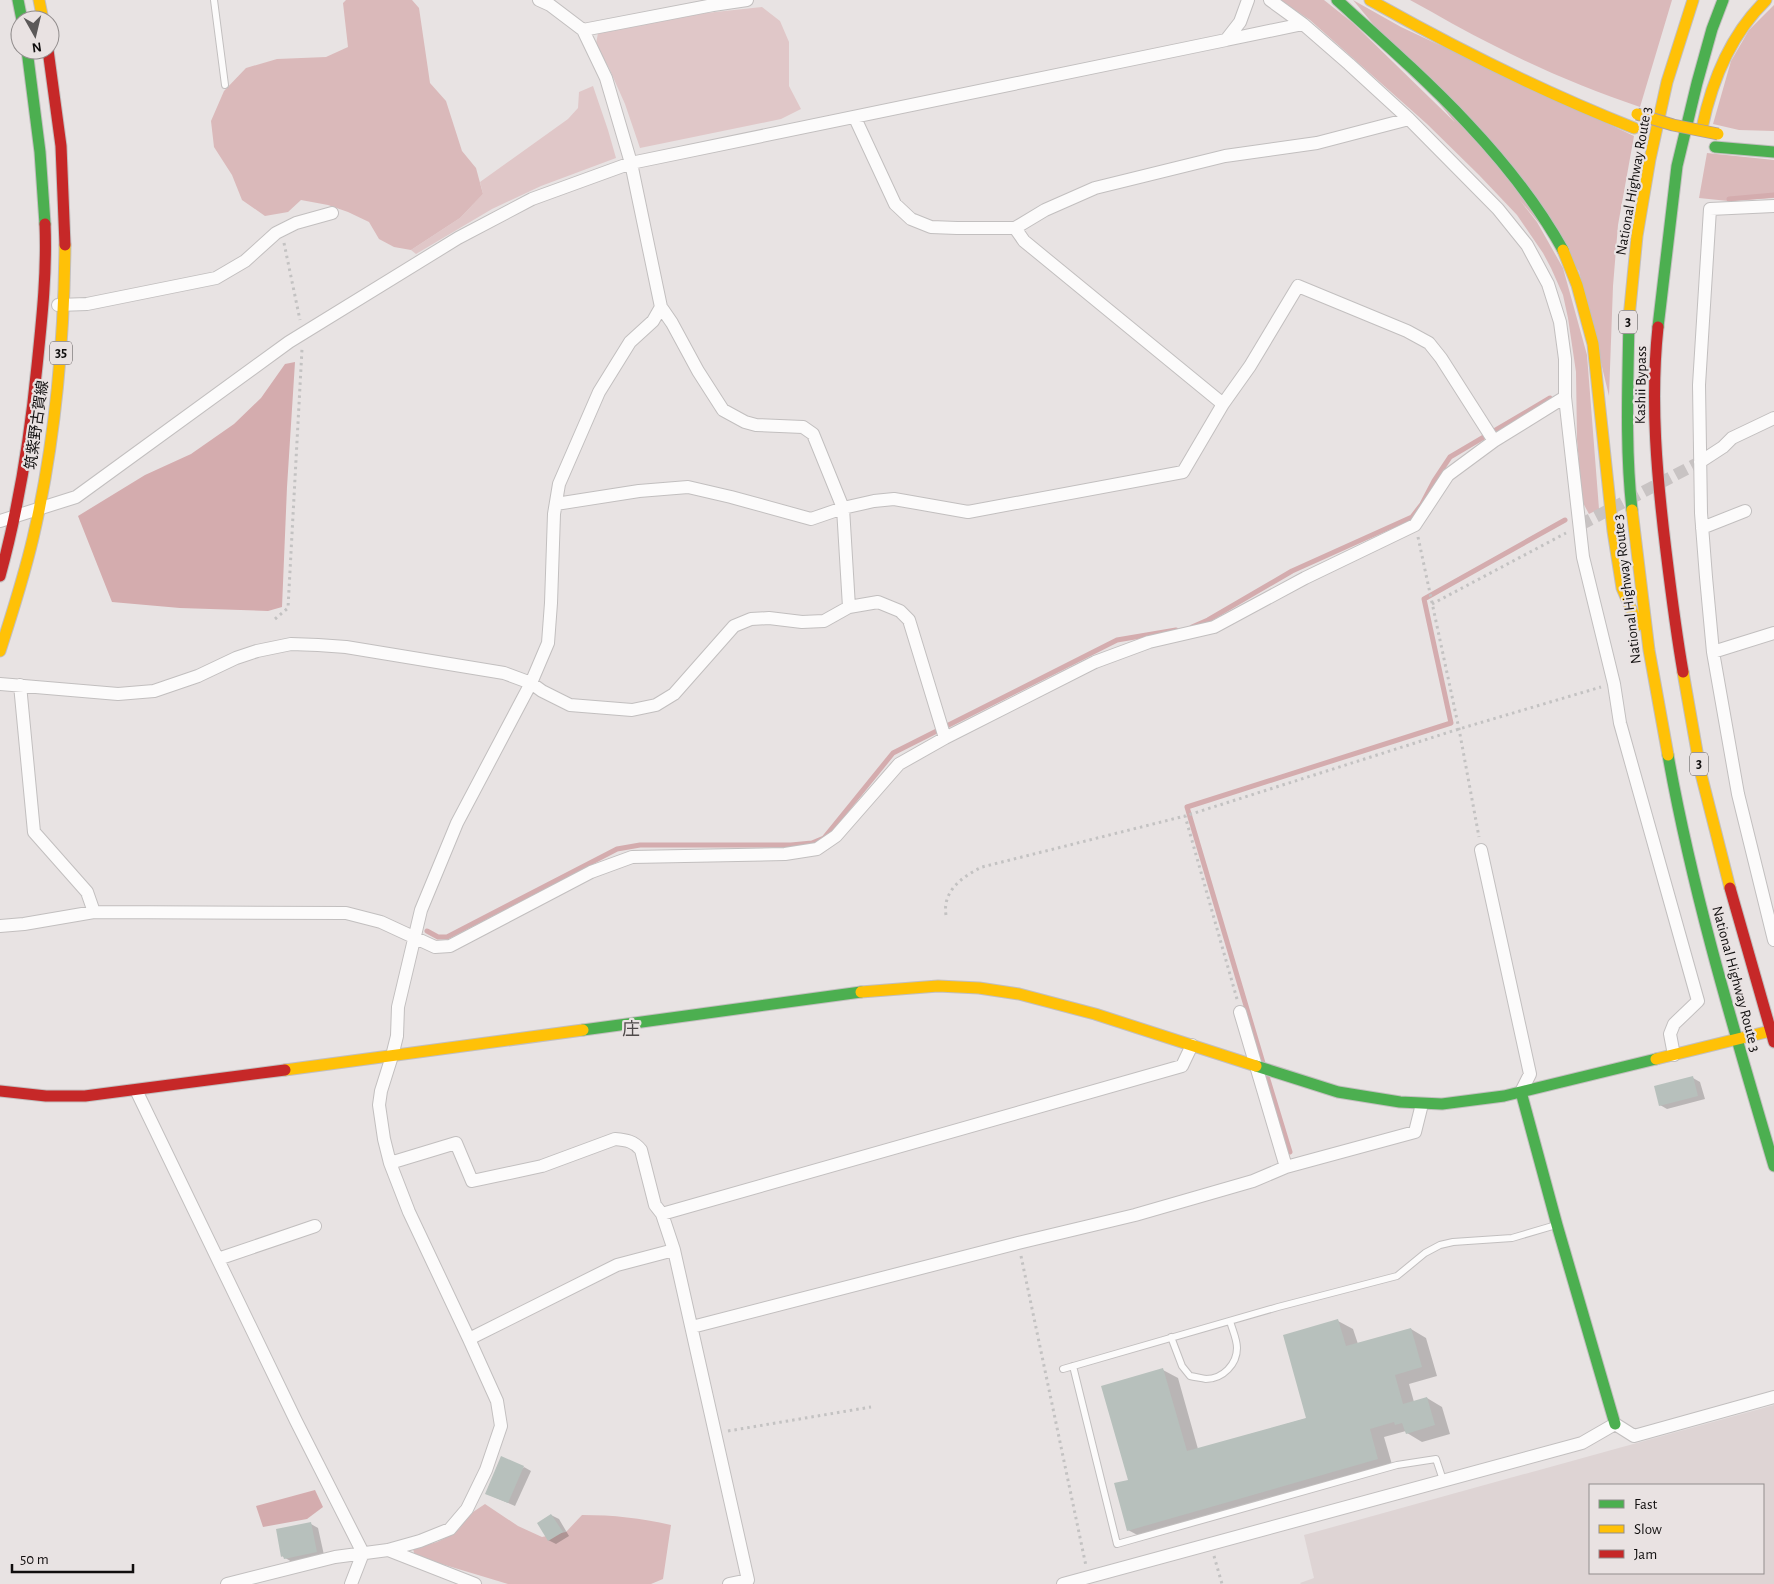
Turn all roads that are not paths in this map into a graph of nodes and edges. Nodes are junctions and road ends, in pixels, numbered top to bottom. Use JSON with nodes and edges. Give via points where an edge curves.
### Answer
{"nodes":[{"id":1,"x":214,"y":0,"type":"edge"},
{"id":2,"x":539,"y":0,"type":"edge"},
{"id":3,"x":747,"y":0,"type":"edge"},
{"id":4,"x":1248,"y":0,"type":"edge"},
{"id":5,"x":1270,"y":0,"type":"edge"},
{"id":6,"x":1337,"y":0,"type":"edge"},
{"id":7,"x":1370,"y":0,"type":"edge"},
{"id":8,"x":1693,"y":0,"type":"edge"},
{"id":9,"x":1723,"y":0,"type":"edge"},
{"id":10,"x":1766,"y":0,"type":"edge"},
{"id":11,"x":1303,"y":24,"type":"junction"},
{"id":12,"x":583,"y":30,"type":"junction"},
{"id":13,"x":1226,"y":40,"type":"junction"},
{"id":14,"x":29,"y":60,"type":"edge"},
{"id":15,"x":50,"y":60,"type":"edge"},
{"id":16,"x":1517,"y":64,"type":"dead end"},
{"id":17,"x":1559,"y":84,"type":"dead end"},
{"id":18,"x":224,"y":85,"type":"dead end"},
{"id":19,"x":1632,"y":113,"type":"dead end"},
{"id":20,"x":855,"y":118,"type":"junction"},
{"id":21,"x":1409,"y":119,"type":"junction"},
{"id":22,"x":1723,"y":134,"type":"dead end"},
{"id":23,"x":1704,"y":144,"type":"junction"},
{"id":24,"x":1774,"y":152,"type":"edge"},
{"id":25,"x":631,"y":163,"type":"junction"},
{"id":26,"x":1684,"y":206,"type":"dead end"},
{"id":27,"x":1774,"y":206,"type":"edge"},
{"id":28,"x":332,"y":213,"type":"dead end"},
{"id":29,"x":1015,"y":228,"type":"junction"},
{"id":30,"x":1662,"y":280,"type":"junction"},
{"id":31,"x":43,"y":305,"type":"junction"},
{"id":32,"x":65,"y":305,"type":"junction"},
{"id":33,"x":661,"y":307,"type":"junction"},
{"id":34,"x":1565,"y":396,"type":"junction"},
{"id":35,"x":1223,"y":404,"type":"junction"},
{"id":36,"x":1774,"y":418,"type":"edge"},
{"id":37,"x":1494,"y":440,"type":"junction"},
{"id":38,"x":1700,"y":462,"type":"junction"},
{"id":39,"x":1659,"y":492,"type":"joint"},
{"id":40,"x":556,"y":504,"type":"junction"},
{"id":41,"x":39,"y":508,"type":"junction"},
{"id":42,"x":843,"y":508,"type":"junction"},
{"id":43,"x":1745,"y":511,"type":"dead end"},
{"id":44,"x":16,"y":516,"type":"junction"},
{"id":45,"x":0,"y":521,"type":"edge"},
{"id":46,"x":1702,"y":528,"type":"junction"},
{"id":47,"x":0,"y":576,"type":"edge"},
{"id":48,"x":849,"y":607,"type":"junction"},
{"id":49,"x":1774,"y":633,"type":"edge"},
{"id":50,"x":1649,"y":650,"type":"junction"},
{"id":51,"x":0,"y":651,"type":"edge"},
{"id":52,"x":1713,"y":652,"type":"junction"},
{"id":53,"x":531,"y":683,"type":"junction"},
{"id":54,"x":0,"y":684,"type":"edge"},
{"id":55,"x":20,"y":685,"type":"junction"},
{"id":56,"x":945,"y":738,"type":"junction"},
{"id":57,"x":1481,"y":850,"type":"road end"},
{"id":58,"x":94,"y":912,"type":"junction"},
{"id":59,"x":1772,"y":920,"type":"edge"},
{"id":60,"x":0,"y":926,"type":"edge"},
{"id":61,"x":415,"y":937,"type":"junction"},
{"id":62,"x":1774,"y":940,"type":"edge"},
{"id":63,"x":1240,"y":1012,"type":"road end"},
{"id":64,"x":1773,"y":1034,"type":"edge"},
{"id":65,"x":1736,"y":1040,"type":"junction"},
{"id":66,"x":1192,"y":1045,"type":"junction"},
{"id":67,"x":1674,"y":1055,"type":"junction"},
{"id":68,"x":392,"y":1056,"type":"junction"},
{"id":69,"x":1257,"y":1066,"type":"junction"},
{"id":70,"x":136,"y":1090,"type":"junction"},
{"id":71,"x":0,"y":1091,"type":"edge"},
{"id":72,"x":1521,"y":1092,"type":"junction"},
{"id":73,"x":1422,"y":1104,"type":"junction"},
{"id":74,"x":390,"y":1163,"type":"junction"},
{"id":75,"x":1774,"y":1166,"type":"edge"},
{"id":76,"x":1286,"y":1167,"type":"junction"},
{"id":77,"x":662,"y":1214,"type":"junction"},
{"id":78,"x":1557,"y":1225,"type":"junction"},
{"id":79,"x":315,"y":1226,"type":"dead end"},
{"id":80,"x":674,"y":1250,"type":"junction"},
{"id":81,"x":218,"y":1259,"type":"junction"},
{"id":82,"x":1230,"y":1321,"type":"junction"},
{"id":83,"x":692,"y":1327,"type":"junction"},
{"id":84,"x":1171,"y":1337,"type":"junction"},
{"id":85,"x":469,"y":1339,"type":"junction"},
{"id":86,"x":1073,"y":1366,"type":"junction"},
{"id":87,"x":1063,"y":1369,"type":"dead end"},
{"id":88,"x":1774,"y":1397,"type":"edge"},
{"id":89,"x":1615,"y":1424,"type":"junction"},
{"id":90,"x":1443,"y":1480,"type":"junction"},
{"id":91,"x":388,"y":1550,"type":"junction"},
{"id":92,"x":363,"y":1553,"type":"junction"},
{"id":93,"x":227,"y":1584,"type":"edge"},
{"id":94,"x":351,"y":1584,"type":"edge"},
{"id":95,"x":475,"y":1584,"type":"edge"},
{"id":96,"x":729,"y":1584,"type":"edge"},
{"id":97,"x":1063,"y":1584,"type":"edge"}],
"edges":[{"from":1,"to":18,"type":"lane"},
{"from":2,"to":12,"type":"street"},
{"from":3,"to":12,"type":"street"},
{"from":4,"to":13,"type":"street","via":[[1240,22]]},
{"from":5,"to":11,"type":"street"},
{"from":6,"to":50,"type":"main road","via":[[1413,68],[1485,142],[1549,225],[1565,254],[1577,284],[1593,344],[1612,531],[1622,588]]},
{"from":7,"to":23,"type":"main road","via":[[1539,90],[1634,128]]},
{"from":8,"to":50,"type":"main road","name":"National Highway Route 3","number":"3","via":[[1668,82],[1650,159],[1628,312],[1630,490]]},
{"from":9,"to":30,"type":"main road","number":"3","via":[[1697,83],[1677,166]]},
{"from":10,"to":23,"type":"main road","via":[[1736,34],[1725,56],[1704,114]]},
{"from":11,"to":13,"type":"street"},
{"from":11,"to":21,"type":"street"},
{"from":12,"to":25,"type":"street","via":[[606,78]]},
{"from":13,"to":20,"type":"street"},
{"from":14,"to":31,"type":"main road","name":"筑紫野古賀線","number":"35","via":[[44,204],[46,256]]},
{"from":15,"to":32,"type":"main road","name":"筑紫野古賀線","number":"35","via":[[64,181]]},
{"from":16,"to":17,"type":"main road"},
{"from":19,"to":22,"type":"main road","bridge":true},
{"from":20,"to":25,"type":"street"},
{"from":20,"to":29,"type":"street","via":[[895,204],[911,219],[931,227]]},
{"from":21,"to":29,"type":"street","via":[[1317,143],[1225,156],[1095,188],[1045,210]]},
{"from":21,"to":34,"type":"street","via":[[1498,209],[1527,245],[1548,284],[1560,322]]},
{"from":23,"to":24,"type":"main road"},
{"from":25,"to":33,"type":"street"},
{"from":25,"to":41,"type":"street","via":[[532,199],[458,238],[302,334],[76,497]]},
{"from":26,"to":30,"type":"main road"},
{"from":27,"to":38,"type":"street","via":[[1710,209],[1699,384]]},
{"from":28,"to":32,"type":"street","via":[[296,223],[276,233],[245,261],[216,278],[86,304]]},
{"from":29,"to":35,"type":"street","via":[[1024,240]]},
{"from":30,"to":39,"type":"main road","name":"Kashii Bypass","number":"3","via":[[1655,379]]},
{"from":31,"to":32,"type":"street"},
{"from":31,"to":44,"type":"main road","name":"筑紫野古賀線","number":"35","via":[[29,451]]},
{"from":32,"to":41,"type":"main road","name":"筑紫野古賀線","number":"35","via":[[59,377]]},
{"from":33,"to":40,"type":"street","via":[[653,321],[630,342],[599,392],[559,484]]},
{"from":33,"to":42,"type":"street","via":[[723,410],[756,425],[803,427],[813,434]]},
{"from":34,"to":37,"type":"street"},
{"from":34,"to":67,"type":"street","via":[[1583,557],[1614,684],[1620,724],[1698,1001],[1674,1024],[1670,1034]]},
{"from":35,"to":37,"type":"street","via":[[1298,286],[1429,343]]},
{"from":35,"to":42,"type":"street","via":[[1183,472],[968,512],[894,499]]},
{"from":36,"to":38,"type":"street","via":[[1732,438]]},
{"from":37,"to":56,"type":"street","via":[[1448,475],[1415,525],[1305,578],[1214,627],[1149,642],[1095,662]]},
{"from":38,"to":46,"type":"street"},
{"from":39,"to":64,"type":"main road","name":"National Highway Route 3","number":"3","via":[[1677,640],[1701,774],[1737,917]]},
{"from":40,"to":42,"type":"street","via":[[640,490],[688,487],[811,519]]},
{"from":40,"to":53,"type":"street","via":[[548,643]]},
{"from":41,"to":44,"type":"street"},
{"from":41,"to":51,"type":"main road","name":"筑紫野古賀線","number":"35"},
{"from":42,"to":48,"type":"street"},
{"from":43,"to":46,"type":"street"},
{"from":44,"to":45,"type":"street"},
{"from":44,"to":47,"type":"main road","name":"筑紫野古賀線","number":"35"},
{"from":46,"to":52,"type":"street"},
{"from":48,"to":53,"type":"street","via":[[824,620],[751,619],[734,626],[674,694],[656,705],[632,710],[570,705]]},
{"from":48,"to":56,"type":"street","via":[[878,602],[900,611],[909,620]]},
{"from":49,"to":52,"type":"street"},
{"from":50,"to":65,"type":"main road","name":"National Highway Route 3","number":"3","via":[[1672,779]]},
{"from":52,"to":59,"type":"street","via":[[1738,794]]},
{"from":53,"to":55,"type":"street","via":[[504,673],[364,650],[291,644],[236,658],[198,676],[154,691],[118,694]]},
{"from":53,"to":61,"type":"street","via":[[457,823],[421,910]]},
{"from":54,"to":55,"type":"street"},
{"from":55,"to":58,"type":"street","via":[[34,832],[88,892]]},
{"from":56,"to":61,"type":"street","via":[[899,764],[836,836],[816,849],[785,854],[632,857],[591,872],[450,946],[435,947]]},
{"from":57,"to":72,"type":"street","via":[[1530,1074]]},
{"from":58,"to":60,"type":"street"},
{"from":58,"to":61,"type":"street","via":[[346,913],[382,922]]},
{"from":59,"to":62,"type":"street"},
{"from":61,"to":68,"type":"street","via":[[398,1007]]},
{"from":63,"to":69,"type":"street"},
{"from":64,"to":65,"type":"main road"},
{"from":65,"to":67,"type":"main road"},
{"from":65,"to":75,"type":"main road","name":"National Highway Route 3","number":"3"},
{"from":66,"to":68,"type":"main road","via":[[1050,1001],[1000,991],[933,987],[834,995]]},
{"from":66,"to":69,"type":"main road"},
{"from":66,"to":77,"type":"street","via":[[1182,1066]]},
{"from":67,"to":72,"type":"main road"},
{"from":68,"to":70,"type":"main road"},
{"from":68,"to":74,"type":"street","via":[[379,1105]]},
{"from":69,"to":73,"type":"main road","via":[[1338,1092],[1382,1101]]},
{"from":69,"to":76,"type":"street"},
{"from":70,"to":71,"type":"main road","via":[[85,1096]]},
{"from":70,"to":81,"type":"street"},
{"from":72,"to":73,"type":"main road","via":[[1462,1102]]},
{"from":72,"to":78,"type":"main road"},
{"from":73,"to":76,"type":"street","via":[[1416,1132]]},
{"from":74,"to":77,"type":"street","via":[[456,1144],[472,1181],[542,1166],[615,1139],[627,1140],[641,1150],[656,1205]]},
{"from":74,"to":85,"type":"street","via":[[408,1212]]},
{"from":76,"to":83,"type":"street","via":[[1253,1181],[1171,1205]]},
{"from":77,"to":80,"type":"street"},
{"from":78,"to":82,"type":"lane","via":[[1512,1238],[1440,1245],[1397,1276]]},
{"from":78,"to":89,"type":"main road"},
{"from":79,"to":81,"type":"street"},
{"from":80,"to":83,"type":"street"},
{"from":80,"to":85,"type":"street","via":[[617,1265]]},
{"from":81,"to":92,"type":"street"},
{"from":82,"to":84,"type":"lane"},
{"from":82,"to":84,"type":"lane","via":[[1237,1346],[1236,1357],[1232,1367],[1208,1379],[1190,1376],[1182,1366]]},
{"from":83,"to":96,"type":"street","via":[[748,1580]]},
{"from":84,"to":86,"type":"lane"},
{"from":85,"to":91,"type":"street","via":[[497,1401],[501,1426],[486,1470],[467,1508],[450,1529]]},
{"from":86,"to":87,"type":"lane"},
{"from":86,"to":90,"type":"lane","via":[[1117,1544],[1397,1465],[1436,1458]]},
{"from":88,"to":89,"type":"street","via":[[1634,1436]]},
{"from":89,"to":90,"type":"street","via":[[1582,1443]]},
{"from":90,"to":97,"type":"street"},
{"from":91,"to":92,"type":"street"},
{"from":91,"to":95,"type":"street"},
{"from":92,"to":93,"type":"street"},
{"from":92,"to":94,"type":"street"}]}
